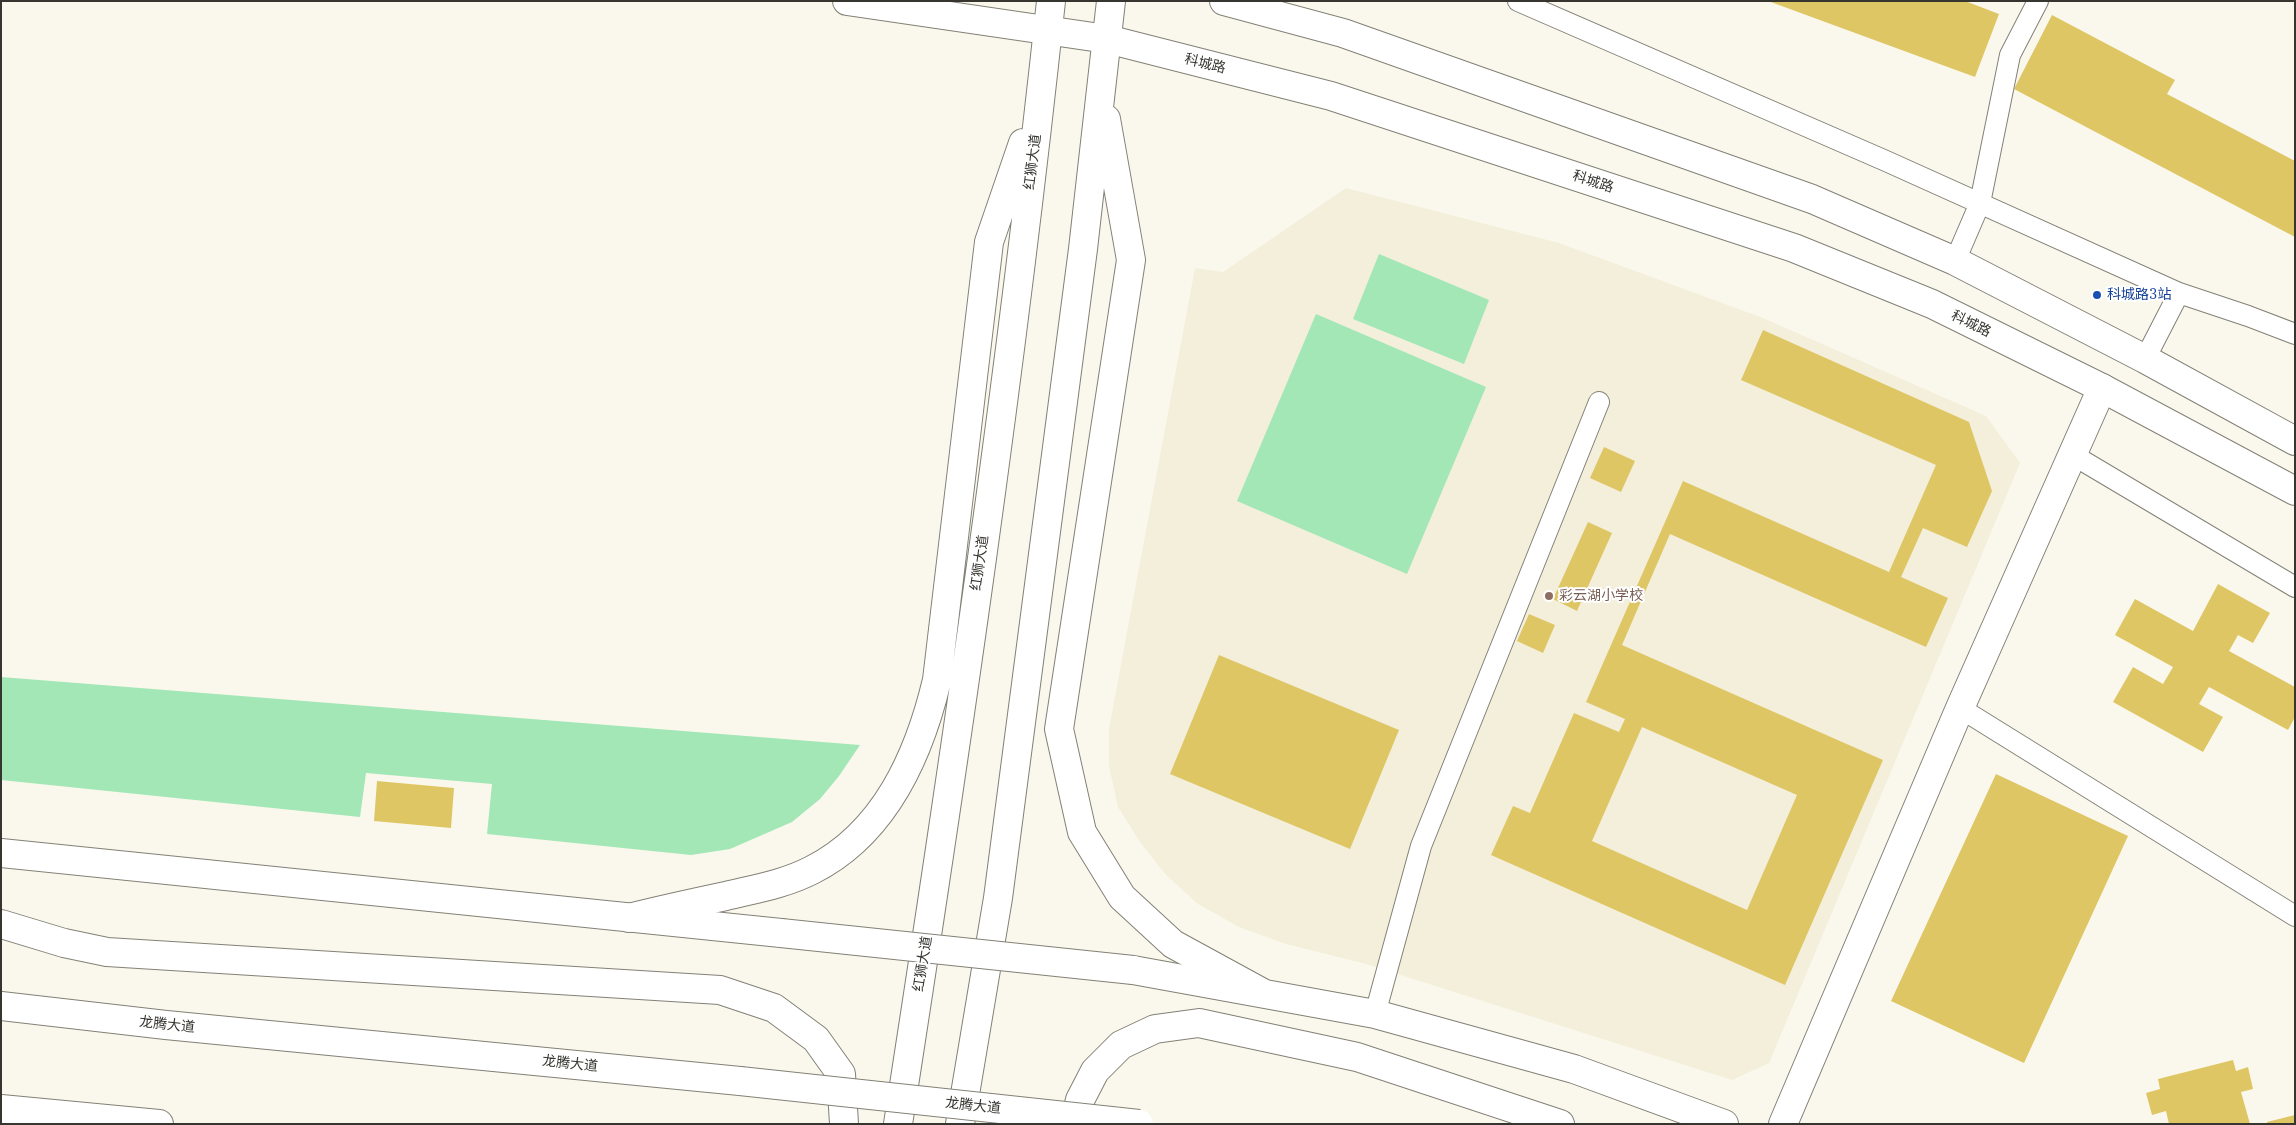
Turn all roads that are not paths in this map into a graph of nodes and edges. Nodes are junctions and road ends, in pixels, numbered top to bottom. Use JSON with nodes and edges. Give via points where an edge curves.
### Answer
{"nodes":[{"id":1,"x":847,"y":1,"type":"edge"},
{"id":2,"x":1051,"y":1,"type":"edge"},
{"id":3,"x":1111,"y":1,"type":"edge"},
{"id":4,"x":1224,"y":1,"type":"edge"},
{"id":5,"x":1518,"y":1,"type":"edge"},
{"id":6,"x":2038,"y":1,"type":"edge"},
{"id":7,"x":1048,"y":30,"type":"junction"},
{"id":8,"x":1107,"y":39,"type":"junction"},
{"id":9,"x":1101,"y":89,"type":"junction"},
{"id":10,"x":1041,"y":92,"type":"junction"},
{"id":11,"x":1980,"y":203,"type":"junction"},
{"id":12,"x":1955,"y":261,"type":"junction"},
{"id":13,"x":2178,"y":293,"type":"junction"},
{"id":14,"x":2295,"y":334,"type":"edge"},
{"id":15,"x":2145,"y":359,"type":"junction"},
{"id":16,"x":2102,"y":388,"type":"junction"},
{"id":17,"x":1599,"y":402,"type":"dead end"},
{"id":18,"x":2295,"y":441,"type":"edge"},
{"id":19,"x":2073,"y":454,"type":"junction"},
{"id":20,"x":2295,"y":491,"type":"edge"},
{"id":21,"x":2295,"y":587,"type":"edge"},
{"id":22,"x":1960,"y":708,"type":"junction"},
{"id":23,"x":1,"y":853,"type":"edge"},
{"id":24,"x":2295,"y":916,"type":"edge"},
{"id":25,"x":629,"y":918,"type":"junction"},
{"id":26,"x":1,"y":924,"type":"edge"},
{"id":27,"x":1261,"y":992,"type":"junction"},
{"id":28,"x":1,"y":1006,"type":"edge"},
{"id":29,"x":1374,"y":1014,"type":"junction"},
{"id":30,"x":1,"y":1109,"type":"edge"},
{"id":31,"x":1,"y":1118,"type":"edge"},
{"id":32,"x":158,"y":1124,"type":"edge"},
{"id":33,"x":844,"y":1124,"type":"edge"},
{"id":34,"x":898,"y":1124,"type":"edge"},
{"id":35,"x":960,"y":1124,"type":"edge"},
{"id":36,"x":1074,"y":1124,"type":"edge"},
{"id":37,"x":1139,"y":1124,"type":"edge"},
{"id":38,"x":1560,"y":1124,"type":"edge"},
{"id":39,"x":1724,"y":1124,"type":"edge"},
{"id":40,"x":1783,"y":1124,"type":"edge"}],
"edges":[{"from":1,"to":7,"type":"main road","name":"科城路"},
{"from":2,"to":7,"type":"main road","name":"红狮大道"},
{"from":3,"to":8,"type":"main road"},
{"from":4,"to":12,"type":"main road","via":[[1343,33],[1812,199]]},
{"from":5,"to":11,"type":"lane"},
{"from":6,"to":11,"type":"lane","via":[[2010,55]]},
{"from":7,"to":8,"type":"main road","name":"科城路"},
{"from":7,"to":10,"type":"main road","name":"红狮大道"},
{"from":8,"to":9,"type":"main road"},
{"from":8,"to":16,"type":"main road","name":"科城路","via":[[1331,96],[1794,248],[1932,304]]},
{"from":9,"to":27,"type":"main road","via":[[1131,260],[1059,729],[1082,832],[1122,897],[1173,944]]},
{"from":9,"to":35,"type":"main road","via":[[998,898]]},
{"from":10,"to":25,"type":"main road","via":[[989,242],[937,680],[917,750],[897,788],[873,822],[844,849],[812,870],[770,886]]},
{"from":10,"to":34,"type":"main road","name":"红狮大道","via":[[1006,375],[933,899]]},
{"from":11,"to":12,"type":"lane"},
{"from":11,"to":13,"type":"lane"},
{"from":12,"to":15,"type":"main road"},
{"from":13,"to":14,"type":"lane"},
{"from":13,"to":15,"type":"lane"},
{"from":15,"to":18,"type":"main road"},
{"from":16,"to":19,"type":"main road"},
{"from":16,"to":20,"type":"main road","name":"科城路"},
{"from":17,"to":29,"type":"lane","via":[[1421,846]]},
{"from":19,"to":21,"type":"lane"},
{"from":19,"to":22,"type":"main road"},
{"from":22,"to":24,"type":"lane"},
{"from":22,"to":40,"type":"main road"},
{"from":23,"to":25,"type":"main road"},
{"from":25,"to":27,"type":"main road","bridge":true,"via":[[1133,970]]},
{"from":26,"to":33,"type":"main road","via":[[107,952],[720,990],[774,1008],[816,1039],[841,1074]]},
{"from":27,"to":29,"type":"main road"},
{"from":28,"to":37,"type":"main road","name":"龙腾大道","bridge":true},
{"from":29,"to":39,"type":"main road","via":[[1574,1069]]},
{"from":30,"to":32,"type":"main road"},
{"from":31,"to":32,"type":"main road"},
{"from":36,"to":38,"type":"main road","via":[[1080,1100],[1095,1071],[1121,1045],[1155,1029],[1199,1023],[1357,1057]]}]}
